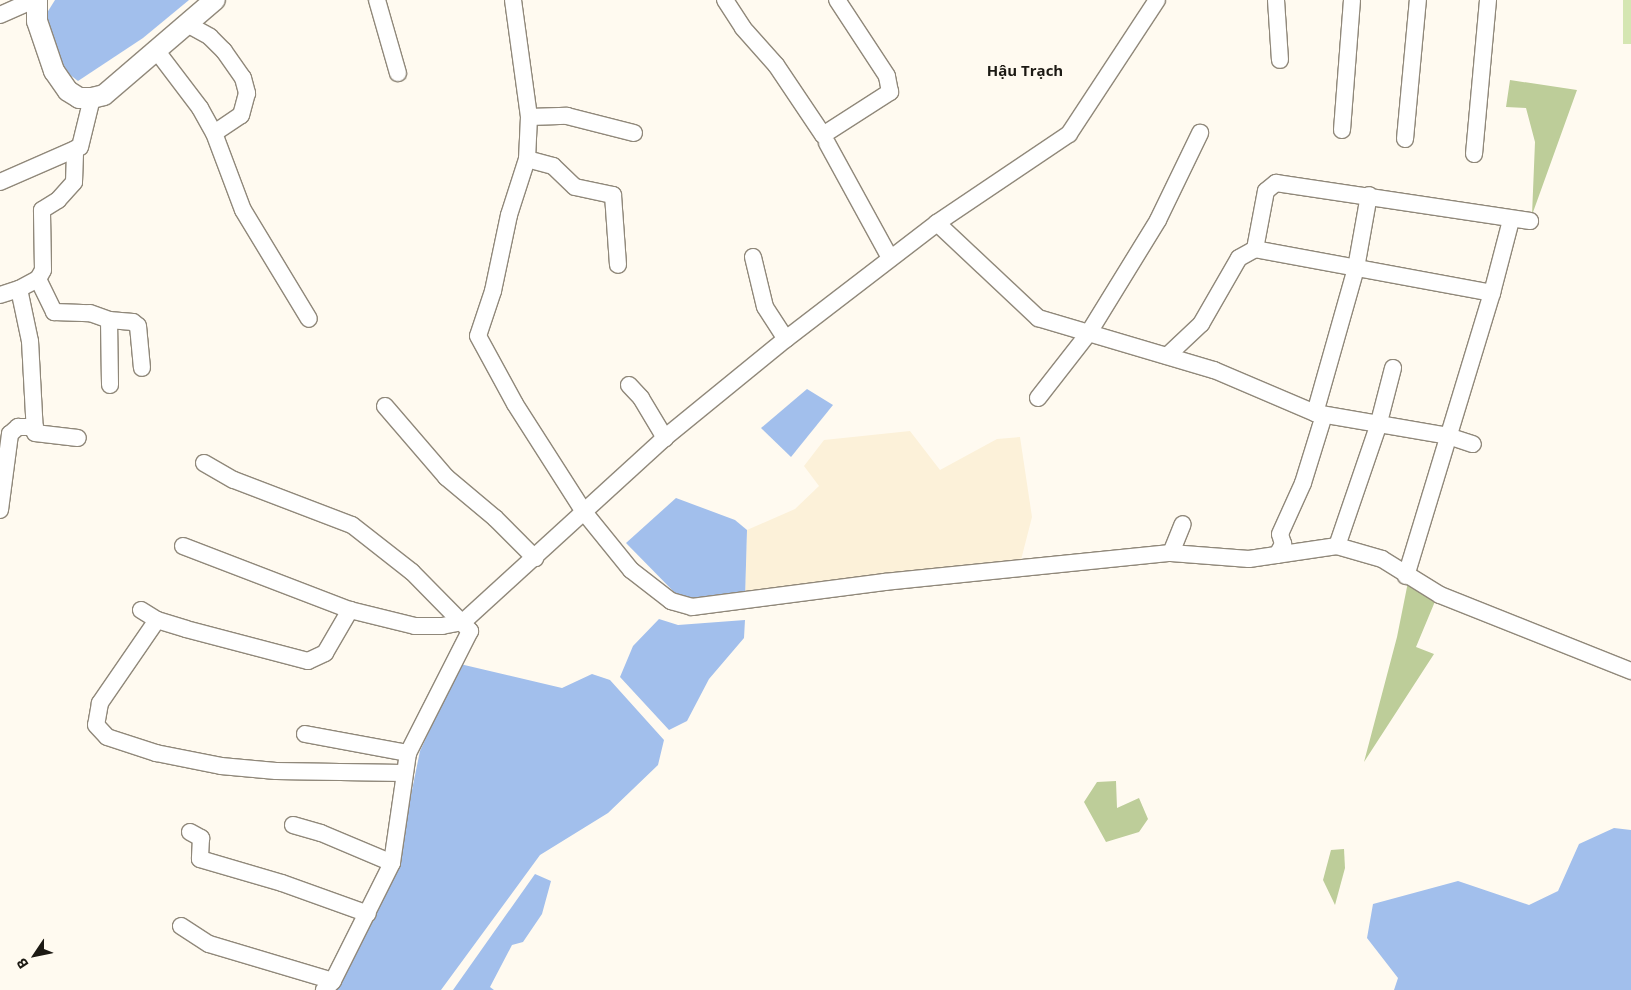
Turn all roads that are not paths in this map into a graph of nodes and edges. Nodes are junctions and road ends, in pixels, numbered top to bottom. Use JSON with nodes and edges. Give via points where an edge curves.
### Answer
{"nodes":[{"id":1,"x":33,"y":0,"type":"edge"},
{"id":2,"x":37,"y":0,"type":"edge"},
{"id":3,"x":215,"y":0,"type":"edge"},
{"id":4,"x":377,"y":0,"type":"edge"},
{"id":5,"x":514,"y":0,"type":"edge"},
{"id":6,"x":725,"y":0,"type":"edge"},
{"id":7,"x":837,"y":0,"type":"edge"},
{"id":8,"x":1157,"y":0,"type":"edge"},
{"id":9,"x":1276,"y":0,"type":"edge"},
{"id":10,"x":1352,"y":0,"type":"edge"},
{"id":11,"x":1418,"y":0,"type":"edge"},
{"id":12,"x":1488,"y":0,"type":"edge"},
{"id":13,"x":0,"y":15,"type":"edge"},
{"id":14,"x":187,"y":24,"type":"junction"},
{"id":15,"x":156,"y":50,"type":"junction"},
{"id":16,"x":1280,"y":60,"type":"dead end"},
{"id":17,"x":398,"y":73,"type":"dead end"},
{"id":18,"x":92,"y":98,"type":"junction"},
{"id":19,"x":529,"y":117,"type":"junction"},
{"id":20,"x":1342,"y":130,"type":"dead end"},
{"id":21,"x":214,"y":133,"type":"junction"},
{"id":22,"x":634,"y":133,"type":"dead end"},
{"id":23,"x":1200,"y":133,"type":"dead end"},
{"id":24,"x":1405,"y":139,"type":"dead end"},
{"id":25,"x":827,"y":143,"type":"dead end"},
{"id":26,"x":76,"y":149,"type":"junction"},
{"id":27,"x":1474,"y":154,"type":"dead end"},
{"id":28,"x":527,"y":159,"type":"junction"},
{"id":29,"x":0,"y":182,"type":"edge"},
{"id":30,"x":1369,"y":195,"type":"junction"},
{"id":31,"x":1510,"y":220,"type":"junction"},
{"id":32,"x":1530,"y":221,"type":"dead end"},
{"id":33,"x":937,"y":223,"type":"junction"},
{"id":34,"x":1255,"y":249,"type":"junction"},
{"id":35,"x":753,"y":257,"type":"dead end"},
{"id":36,"x":890,"y":258,"type":"junction"},
{"id":37,"x":618,"y":265,"type":"dead end"},
{"id":38,"x":1356,"y":268,"type":"junction"},
{"id":39,"x":38,"y":279,"type":"junction"},
{"id":40,"x":19,"y":289,"type":"junction"},
{"id":41,"x":1492,"y":294,"type":"junction"},
{"id":42,"x":0,"y":295,"type":"edge"},
{"id":43,"x":309,"y":319,"type":"dead end"},
{"id":44,"x":109,"y":320,"type":"junction"},
{"id":45,"x":1088,"y":334,"type":"junction"},
{"id":46,"x":786,"y":339,"type":"junction"},
{"id":47,"x":1167,"y":356,"type":"junction"},
{"id":48,"x":142,"y":368,"type":"dead end"},
{"id":49,"x":1393,"y":368,"type":"dead end"},
{"id":50,"x":110,"y":385,"type":"dead end"},
{"id":51,"x":630,"y":386,"type":"dead end"},
{"id":52,"x":1038,"y":398,"type":"dead end"},
{"id":53,"x":385,"y":406,"type":"dead end"},
{"id":54,"x":1319,"y":414,"type":"junction"},
{"id":55,"x":1378,"y":426,"type":"junction"},
{"id":56,"x":35,"y":428,"type":"junction"},
{"id":57,"x":1448,"y":436,"type":"junction"},
{"id":58,"x":78,"y":438,"type":"dead end"},
{"id":59,"x":665,"y":438,"type":"junction"},
{"id":60,"x":1473,"y":444,"type":"dead end"},
{"id":61,"x":204,"y":463,"type":"dead end"},
{"id":62,"x":0,"y":510,"type":"edge"},
{"id":63,"x":584,"y":512,"type":"junction"},
{"id":64,"x":1183,"y":524,"type":"dead end"},
{"id":65,"x":183,"y":546,"type":"dead end"},
{"id":66,"x":1336,"y":546,"type":"junction"},
{"id":67,"x":1171,"y":553,"type":"junction"},
{"id":68,"x":1278,"y":555,"type":"junction"},
{"id":69,"x":535,"y":558,"type":"junction"},
{"id":70,"x":1406,"y":576,"type":"junction"},
{"id":71,"x":141,"y":610,"type":"dead end"},
{"id":72,"x":350,"y":610,"type":"junction"},
{"id":73,"x":157,"y":620,"type":"junction"},
{"id":74,"x":464,"y":622,"type":"junction"},
{"id":75,"x":1631,"y":671,"type":"edge"},
{"id":76,"x":305,"y":734,"type":"dead end"},
{"id":77,"x":408,"y":753,"type":"junction"},
{"id":78,"x":404,"y":773,"type":"junction"},
{"id":79,"x":293,"y":826,"type":"dead end"},
{"id":80,"x":190,"y":832,"type":"dead end"},
{"id":81,"x":392,"y":863,"type":"junction"},
{"id":82,"x":368,"y":914,"type":"junction"},
{"id":83,"x":180,"y":926,"type":"dead end"},
{"id":84,"x":328,"y":985,"type":"edge"}],
"edges":[{"from":1,"to":13,"type":"street"},
{"from":2,"to":18,"type":"street","via":[[37,21],[54,70],[68,91],[79,98]]},
{"from":3,"to":14,"type":"street"},
{"from":4,"to":17,"type":"street"},
{"from":5,"to":19,"type":"street"},
{"from":6,"to":7,"type":"street","via":[[743,28],[776,65],[823,135],[890,92],[887,76]]},
{"from":8,"to":33,"type":"street","via":[[1069,134]]},
{"from":9,"to":16,"type":"street"},
{"from":10,"to":20,"type":"street"},
{"from":11,"to":24,"type":"street"},
{"from":12,"to":27,"type":"street"},
{"from":14,"to":15,"type":"street"},
{"from":14,"to":21,"type":"street","via":[[210,37],[224,51],[238,68],[247,92],[241,115]]},
{"from":15,"to":18,"type":"street","via":[[104,95]]},
{"from":15,"to":21,"type":"street","via":[[200,108]]},
{"from":18,"to":26,"type":"street","via":[[80,147]]},
{"from":19,"to":22,"type":"street","via":[[567,116]]},
{"from":19,"to":28,"type":"street"},
{"from":21,"to":43,"type":"street","via":[[243,210]]},
{"from":23,"to":45,"type":"street","via":[[1158,220]]},
{"from":25,"to":36,"type":"street"},
{"from":26,"to":29,"type":"street"},
{"from":26,"to":39,"type":"street","via":[[74,182],[58,200],[42,210],[43,270]]},
{"from":28,"to":37,"type":"street","via":[[552,166],[575,187],[613,195]]},
{"from":28,"to":63,"type":"street","via":[[478,336],[515,404]]},
{"from":30,"to":31,"type":"street"},
{"from":30,"to":34,"type":"street","via":[[1282,183],[1272,185],[1266,191]]},
{"from":30,"to":38,"type":"street"},
{"from":31,"to":32,"type":"street"},
{"from":31,"to":41,"type":"street"},
{"from":33,"to":36,"type":"street"},
{"from":33,"to":45,"type":"street","via":[[1030,313]]},
{"from":34,"to":38,"type":"street"},
{"from":34,"to":47,"type":"street","via":[[1239,258],[1201,324]]},
{"from":35,"to":46,"type":"street","via":[[765,307]]},
{"from":36,"to":46,"type":"street"},
{"from":38,"to":41,"type":"street"},
{"from":38,"to":54,"type":"street"},
{"from":39,"to":40,"type":"street"},
{"from":39,"to":44,"type":"street","via":[[54,312],[90,313]]},
{"from":40,"to":42,"type":"street"},
{"from":40,"to":56,"type":"street","via":[[30,341]]},
{"from":41,"to":57,"type":"street"},
{"from":44,"to":48,"type":"street","via":[[133,322],[138,326]]},
{"from":44,"to":50,"type":"street"},
{"from":45,"to":47,"type":"street"},
{"from":45,"to":52,"type":"street"},
{"from":46,"to":59,"type":"street"},
{"from":47,"to":54,"type":"street","via":[[1242,379]]},
{"from":49,"to":55,"type":"street"},
{"from":51,"to":59,"type":"street"},
{"from":53,"to":69,"type":"street","via":[[446,477],[495,518]]},
{"from":54,"to":55,"type":"street"},
{"from":54,"to":68,"type":"street","via":[[1301,489],[1280,534],[1282,544]]},
{"from":55,"to":57,"type":"street"},
{"from":55,"to":66,"type":"street"},
{"from":56,"to":58,"type":"street","via":[[35,433]]},
{"from":56,"to":62,"type":"street","via":[[18,427],[10,434]]},
{"from":57,"to":60,"type":"street"},
{"from":57,"to":70,"type":"street"},
{"from":59,"to":63,"type":"street"},
{"from":61,"to":74,"type":"street","via":[[234,480],[352,525],[412,572]]},
{"from":63,"to":67,"type":"street","via":[[631,570],[671,601],[692,607],[884,582]]},
{"from":63,"to":69,"type":"street"},
{"from":64,"to":67,"type":"street"},
{"from":65,"to":72,"type":"street"},
{"from":66,"to":68,"type":"street"},
{"from":66,"to":70,"type":"street","via":[[1382,559]]},
{"from":67,"to":68,"type":"street","via":[[1249,559]]},
{"from":69,"to":74,"type":"street"},
{"from":70,"to":75,"type":"street","via":[[1440,595]]},
{"from":71,"to":73,"type":"street"},
{"from":72,"to":73,"type":"street","via":[[325,654],[314,661]]},
{"from":72,"to":74,"type":"street","via":[[415,626]]},
{"from":73,"to":78,"type":"street","via":[[100,703],[96,725],[108,737],[156,753],[220,766],[276,771]]},
{"from":74,"to":77,"type":"street","via":[[470,630]]},
{"from":76,"to":77,"type":"street"},
{"from":77,"to":78,"type":"street"},
{"from":78,"to":81,"type":"street"},
{"from":79,"to":81,"type":"street","via":[[321,833]]},
{"from":80,"to":82,"type":"street","via":[[201,838],[200,860],[282,883]]},
{"from":81,"to":82,"type":"street"},
{"from":82,"to":84,"type":"street"},
{"from":83,"to":84,"type":"street","via":[[209,944]]}]}
